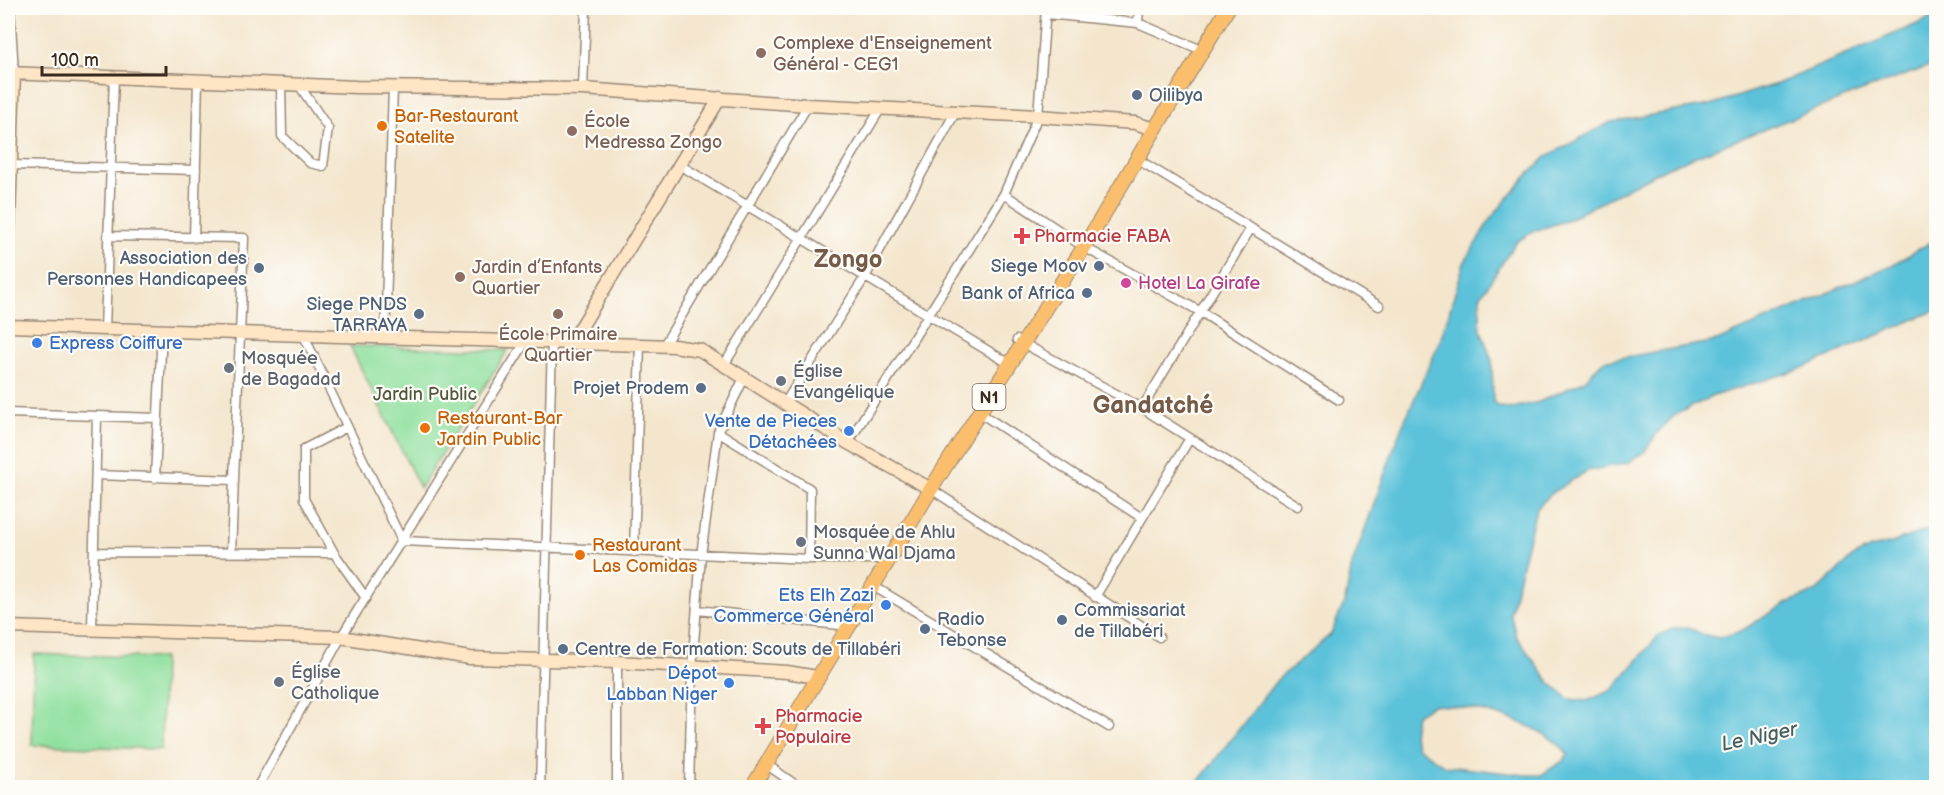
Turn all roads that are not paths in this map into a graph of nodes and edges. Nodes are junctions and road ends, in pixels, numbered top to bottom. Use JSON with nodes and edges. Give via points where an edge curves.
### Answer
{"nodes":[{"id":1,"x":10,"y":8,"type":"edge"},
{"id":2,"x":586,"y":8,"type":"edge"},
{"id":3,"x":1138,"y":8,"type":"edge"},
{"id":4,"x":1221,"y":8,"type":"edge"},
{"id":5,"x":1228,"y":8,"type":"edge"},
{"id":6,"x":1046,"y":11,"type":"edge"},
{"id":7,"x":1138,"y":23,"type":"junction"},
{"id":8,"x":1197,"y":48,"type":"junction"},
{"id":9,"x":11,"y":73,"type":"edge"},
{"id":10,"x":114,"y":77,"type":"junction"},
{"id":11,"x":198,"y":80,"type":"junction"},
{"id":12,"x":280,"y":84,"type":"junction"},
{"id":13,"x":299,"y":85,"type":"junction"},
{"id":14,"x":393,"y":87,"type":"junction"},
{"id":15,"x":582,"y":89,"type":"junction"},
{"id":16,"x":720,"y":98,"type":"junction"},
{"id":17,"x":808,"y":105,"type":"junction"},
{"id":18,"x":882,"y":108,"type":"junction"},
{"id":19,"x":956,"y":111,"type":"junction"},
{"id":20,"x":1038,"y":116,"type":"junction"},
{"id":21,"x":1151,"y":128,"type":"junction"},
{"id":22,"x":1137,"y":159,"type":"junction"},
{"id":23,"x":678,"y":164,"type":"junction"},
{"id":24,"x":12,"y":165,"type":"junction"},
{"id":25,"x":111,"y":168,"type":"junction"},
{"id":26,"x":196,"y":170,"type":"junction"},
{"id":27,"x":1004,"y":194,"type":"junction"},
{"id":28,"x":9,"y":201,"type":"edge"},
{"id":29,"x":747,"y":205,"type":"junction"},
{"id":30,"x":1251,"y":228,"type":"junction"},
{"id":31,"x":108,"y":236,"type":"junction"},
{"id":32,"x":194,"y":238,"type":"junction"},
{"id":33,"x":802,"y":238,"type":"junction"},
{"id":34,"x":1082,"y":245,"type":"junction"},
{"id":35,"x":8,"y":250,"type":"edge"},
{"id":36,"x":865,"y":277,"type":"junction"},
{"id":37,"x":1379,"y":306,"type":"dead end"},
{"id":38,"x":1201,"y":312,"type":"junction"},
{"id":39,"x":928,"y":315,"type":"junction"},
{"id":40,"x":8,"y":326,"type":"edge"},
{"id":41,"x":105,"y":329,"type":"junction"},
{"id":42,"x":162,"y":331,"type":"junction"},
{"id":43,"x":240,"y":334,"type":"junction"},
{"id":44,"x":303,"y":336,"type":"junction"},
{"id":45,"x":385,"y":338,"type":"junction"},
{"id":46,"x":526,"y":341,"type":"junction"},
{"id":47,"x":552,"y":341,"type":"junction"},
{"id":48,"x":572,"y":342,"type":"junction"},
{"id":49,"x":1019,"y":342,"type":"junction"},
{"id":50,"x":640,"y":344,"type":"junction"},
{"id":51,"x":664,"y":345,"type":"junction"},
{"id":52,"x":1005,"y":361,"type":"junction"},
{"id":53,"x":724,"y":365,"type":"junction"},
{"id":54,"x":744,"y":378,"type":"junction"},
{"id":55,"x":1339,"y":400,"type":"dead end"},
{"id":56,"x":785,"y":403,"type":"junction"},
{"id":57,"x":1142,"y":408,"type":"junction"},
{"id":58,"x":8,"y":413,"type":"edge"},
{"id":59,"x":980,"y":413,"type":"junction"},
{"id":60,"x":97,"y":416,"type":"junction"},
{"id":61,"x":157,"y":418,"type":"junction"},
{"id":62,"x":347,"y":427,"type":"junction"},
{"id":63,"x":718,"y":432,"type":"junction"},
{"id":64,"x":1190,"y":438,"type":"junction"},
{"id":65,"x":848,"y":442,"type":"junction"},
{"id":66,"x":96,"y":475,"type":"junction"},
{"id":67,"x":156,"y":478,"type":"junction"},
{"id":68,"x":234,"y":480,"type":"junction"},
{"id":69,"x":929,"y":488,"type":"junction"},
{"id":70,"x":1298,"y":506,"type":"dead end"},
{"id":71,"x":1142,"y":518,"type":"junction"},
{"id":72,"x":402,"y":541,"type":"junction"},
{"id":73,"x":546,"y":549,"type":"junction"},
{"id":74,"x":94,"y":552,"type":"junction"},
{"id":75,"x":231,"y":552,"type":"junction"},
{"id":76,"x":634,"y":552,"type":"junction"},
{"id":77,"x":334,"y":553,"type":"junction"},
{"id":78,"x":701,"y":555,"type":"junction"},
{"id":79,"x":809,"y":559,"type":"junction"},
{"id":80,"x":883,"y":559,"type":"junction"},
{"id":81,"x":873,"y":586,"type":"junction"},
{"id":82,"x":1095,"y":597,"type":"junction"},
{"id":83,"x":366,"y":598,"type":"junction"},
{"id":84,"x":697,"y":610,"type":"junction"},
{"id":85,"x":846,"y":625,"type":"junction"},
{"id":86,"x":8,"y":627,"type":"edge"},
{"id":87,"x":92,"y":629,"type":"junction"},
{"id":88,"x":341,"y":637,"type":"junction"},
{"id":89,"x":1159,"y":637,"type":"dead end"},
{"id":90,"x":543,"y":661,"type":"junction"},
{"id":91,"x":617,"y":662,"type":"junction"},
{"id":92,"x":692,"y":668,"type":"junction"},
{"id":93,"x":813,"y":676,"type":"junction"},
{"id":94,"x":1109,"y":727,"type":"dead end"},
{"id":95,"x":766,"y":764,"type":"junction"},
{"id":96,"x":257,"y":788,"type":"edge"},
{"id":97,"x":540,"y":788,"type":"edge"},
{"id":98,"x":617,"y":788,"type":"edge"},
{"id":99,"x":689,"y":788,"type":"edge"},
{"id":100,"x":745,"y":788,"type":"edge"},
{"id":101,"x":752,"y":788,"type":"edge"},
{"id":102,"x":800,"y":788,"type":"edge"}],
"edges":[{"from":1,"to":9,"type":"street"},
{"from":2,"to":15,"type":"street"},
{"from":3,"to":7,"type":"street"},
{"from":4,"to":8,"type":"main road","number":"N1"},
{"from":5,"to":21,"type":"main road","number":"N1"},
{"from":6,"to":7,"type":"street"},
{"from":6,"to":20,"type":"street"},
{"from":7,"to":8,"type":"street"},
{"from":8,"to":21,"type":"main road","number":"N1"},
{"from":9,"to":10,"type":"street"},
{"from":9,"to":24,"type":"street"},
{"from":10,"to":11,"type":"street"},
{"from":10,"to":25,"type":"street"},
{"from":11,"to":12,"type":"street"},
{"from":11,"to":26,"type":"street"},
{"from":12,"to":13,"type":"street"},
{"from":12,"to":13,"type":"street","via":[[282,136],[310,163],[324,166],[328,128]]},
{"from":13,"to":14,"type":"street"},
{"from":14,"to":15,"type":"street"},
{"from":14,"to":45,"type":"street"},
{"from":15,"to":16,"type":"street"},
{"from":16,"to":17,"type":"street"},
{"from":16,"to":23,"type":"street"},
{"from":17,"to":18,"type":"street"},
{"from":17,"to":29,"type":"street"},
{"from":18,"to":19,"type":"street"},
{"from":18,"to":33,"type":"street"},
{"from":19,"to":20,"type":"street"},
{"from":19,"to":36,"type":"street"},
{"from":20,"to":21,"type":"street"},
{"from":20,"to":27,"type":"street"},
{"from":21,"to":22,"type":"main road","number":"N1"},
{"from":21,"to":34,"type":"main road","number":"N1"},
{"from":22,"to":30,"type":"street"},
{"from":22,"to":34,"type":"main road","number":"N1"},
{"from":23,"to":29,"type":"street"},
{"from":23,"to":48,"type":"street"},
{"from":24,"to":25,"type":"street"},
{"from":24,"to":28,"type":"street"},
{"from":25,"to":26,"type":"street"},
{"from":25,"to":31,"type":"street"},
{"from":26,"to":32,"type":"street"},
{"from":27,"to":34,"type":"street"},
{"from":27,"to":39,"type":"street"},
{"from":28,"to":35,"type":"street"},
{"from":29,"to":33,"type":"street"},
{"from":29,"to":51,"type":"street"},
{"from":30,"to":37,"type":"street"},
{"from":30,"to":38,"type":"street"},
{"from":31,"to":32,"type":"street"},
{"from":31,"to":41,"type":"street"},
{"from":32,"to":43,"type":"street","via":[[243,238]]},
{"from":33,"to":36,"type":"street"},
{"from":33,"to":53,"type":"street"},
{"from":34,"to":38,"type":"street"},
{"from":34,"to":49,"type":"main road","number":"N1"},
{"from":36,"to":39,"type":"street"},
{"from":36,"to":56,"type":"street"},
{"from":38,"to":55,"type":"street"},
{"from":38,"to":57,"type":"street"},
{"from":39,"to":52,"type":"street"},
{"from":39,"to":65,"type":"street"},
{"from":40,"to":41,"type":"street"},
{"from":41,"to":42,"type":"street"},
{"from":42,"to":43,"type":"street"},
{"from":42,"to":61,"type":"street"},
{"from":43,"to":44,"type":"street"},
{"from":43,"to":68,"type":"street"},
{"from":44,"to":45,"type":"street"},
{"from":44,"to":62,"type":"street"},
{"from":45,"to":46,"type":"street"},
{"from":46,"to":47,"type":"street"},
{"from":46,"to":72,"type":"street"},
{"from":47,"to":48,"type":"street"},
{"from":47,"to":73,"type":"street"},
{"from":48,"to":50,"type":"street"},
{"from":49,"to":52,"type":"main road","number":"N1"},
{"from":49,"to":57,"type":"street"},
{"from":49,"to":59,"type":"main road","number":"N1"},
{"from":50,"to":51,"type":"street"},
{"from":50,"to":76,"type":"street"},
{"from":51,"to":53,"type":"street","via":[[700,350]]},
{"from":52,"to":69,"type":"main road","number":"N1"},
{"from":53,"to":54,"type":"street"},
{"from":54,"to":56,"type":"street"},
{"from":54,"to":63,"type":"street"},
{"from":56,"to":65,"type":"street"},
{"from":57,"to":64,"type":"street"},
{"from":58,"to":60,"type":"street"},
{"from":59,"to":69,"type":"main road","number":"N1"},
{"from":59,"to":71,"type":"street"},
{"from":60,"to":61,"type":"street"},
{"from":60,"to":66,"type":"street"},
{"from":61,"to":67,"type":"street"},
{"from":62,"to":72,"type":"street"},
{"from":62,"to":77,"type":"street","via":[[304,449],[304,499]]},
{"from":63,"to":78,"type":"street"},
{"from":63,"to":79,"type":"street","via":[[810,489]]},
{"from":64,"to":70,"type":"street"},
{"from":64,"to":71,"type":"street"},
{"from":65,"to":69,"type":"street"},
{"from":66,"to":67,"type":"street"},
{"from":66,"to":74,"type":"street"},
{"from":67,"to":68,"type":"street"},
{"from":68,"to":75,"type":"street"},
{"from":69,"to":80,"type":"main road","number":"N1"},
{"from":69,"to":81,"type":"main road","number":"N1"},
{"from":69,"to":82,"type":"street"},
{"from":71,"to":82,"type":"street"},
{"from":72,"to":73,"type":"street"},
{"from":72,"to":83,"type":"street"},
{"from":73,"to":76,"type":"street"},
{"from":73,"to":90,"type":"street"},
{"from":74,"to":75,"type":"street"},
{"from":74,"to":87,"type":"street"},
{"from":75,"to":77,"type":"street"},
{"from":76,"to":78,"type":"street"},
{"from":77,"to":83,"type":"street"},
{"from":78,"to":79,"type":"street"},
{"from":78,"to":84,"type":"street"},
{"from":79,"to":80,"type":"street"},
{"from":80,"to":85,"type":"main road","number":"N1"},
{"from":81,"to":85,"type":"main road","number":"N1"},
{"from":81,"to":94,"type":"street"},
{"from":82,"to":89,"type":"street"},
{"from":83,"to":88,"type":"street"},
{"from":84,"to":85,"type":"street"},
{"from":84,"to":92,"type":"street"},
{"from":85,"to":93,"type":"main road","number":"N1"},
{"from":86,"to":87,"type":"street"},
{"from":87,"to":88,"type":"street"},
{"from":88,"to":90,"type":"street","via":[[470,658]]},
{"from":88,"to":96,"type":"street"},
{"from":90,"to":91,"type":"street"},
{"from":90,"to":97,"type":"street"},
{"from":91,"to":92,"type":"street"},
{"from":91,"to":98,"type":"street"},
{"from":92,"to":93,"type":"street"},
{"from":92,"to":99,"type":"street"},
{"from":93,"to":95,"type":"main road","number":"N1"},
{"from":93,"to":100,"type":"main road","number":"N1"},
{"from":95,"to":101,"type":"main road","number":"N1"},
{"from":95,"to":102,"type":"street"}]}
